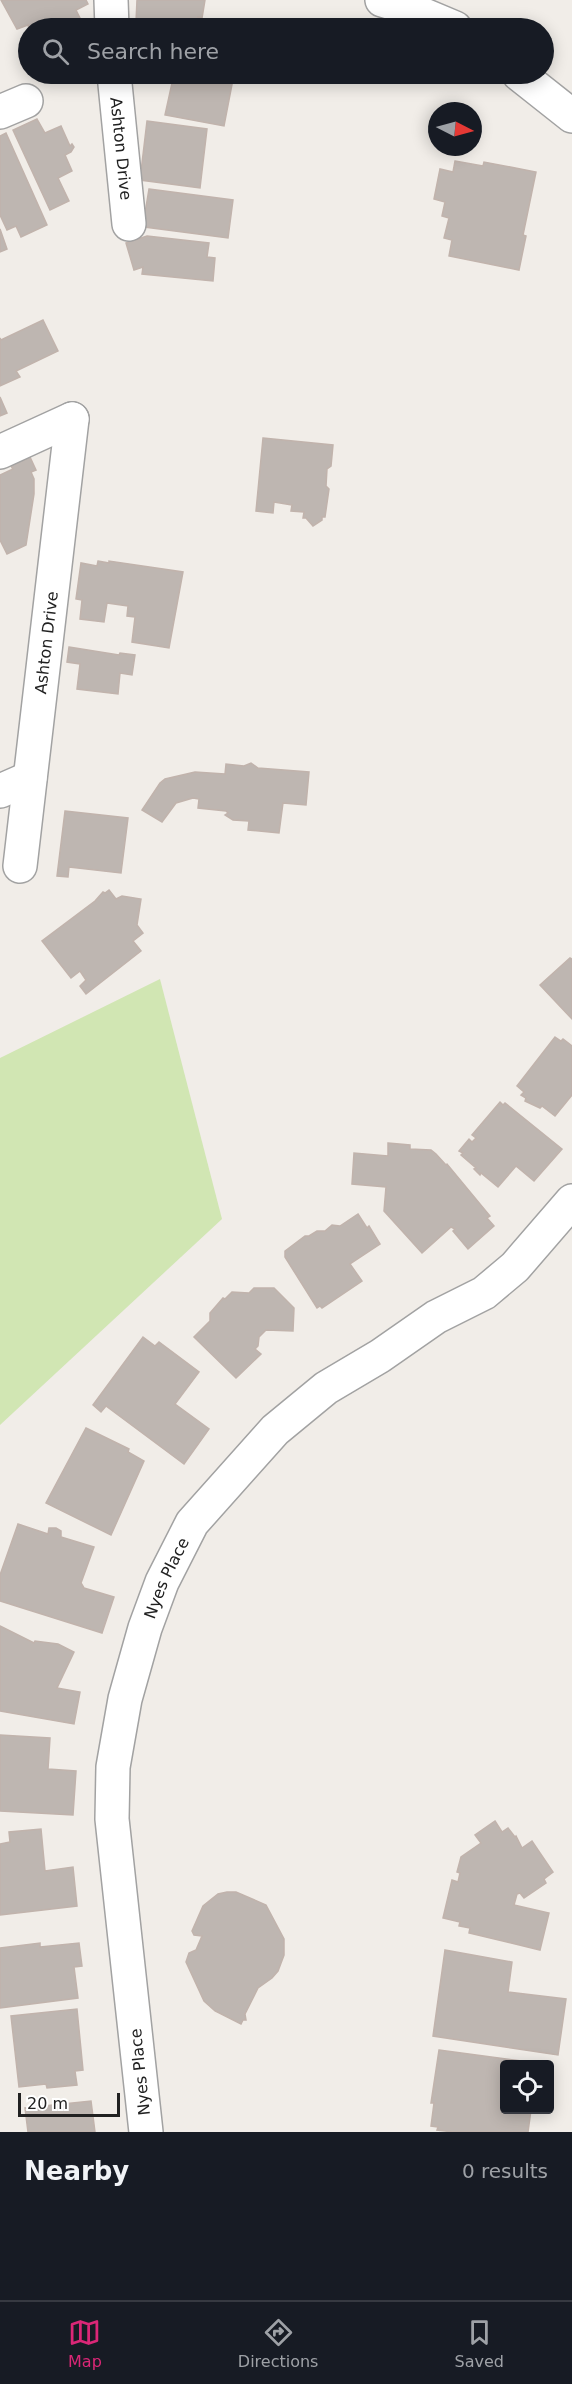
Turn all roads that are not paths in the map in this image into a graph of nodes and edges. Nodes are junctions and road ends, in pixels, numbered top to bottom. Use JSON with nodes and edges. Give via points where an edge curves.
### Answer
{"nodes":[{"id":1,"x":111,"y":0,"type":"edge"},
{"id":2,"x":382,"y":0,"type":"edge"},
{"id":3,"x":112,"y":18,"type":"edge"},
{"id":4,"x":431,"y":18,"type":"edge"},
{"id":5,"x":115,"y":84,"type":"edge"},
{"id":6,"x":532,"y":84,"type":"edge"},
{"id":7,"x":572,"y":116,"type":"edge"},
{"id":8,"x":129,"y":224,"type":"dead end"},
{"id":9,"x":0,"y":452,"type":"edge"},
{"id":10,"x":30,"y":778,"type":"junction"},
{"id":11,"x":0,"y":791,"type":"edge"},
{"id":12,"x":20,"y":866,"type":"dead end"},
{"id":13,"x":572,"y":1201,"type":"edge"},
{"id":14,"x":146,"y":2132,"type":"edge"}],
"edges":[{"from":1,"to":3,"type":"street"},
{"from":2,"to":4,"type":"street"},
{"from":5,"to":8,"type":"street","name":"Ashton Drive"},
{"from":6,"to":7,"type":"street"},
{"from":9,"to":10,"type":"street","name":"Ashton Drive","via":[[72,419]]},
{"from":10,"to":11,"type":"street"},
{"from":10,"to":12,"type":"street","name":"Ashton Drive"},
{"from":13,"to":14,"type":"street","name":"Nyes Place","via":[[515,1267],[484,1293],[436,1317],[326,1388],[274,1430],[192,1523],[162,1582],[124,1699],[113,1767],[112,1820]]}]}
